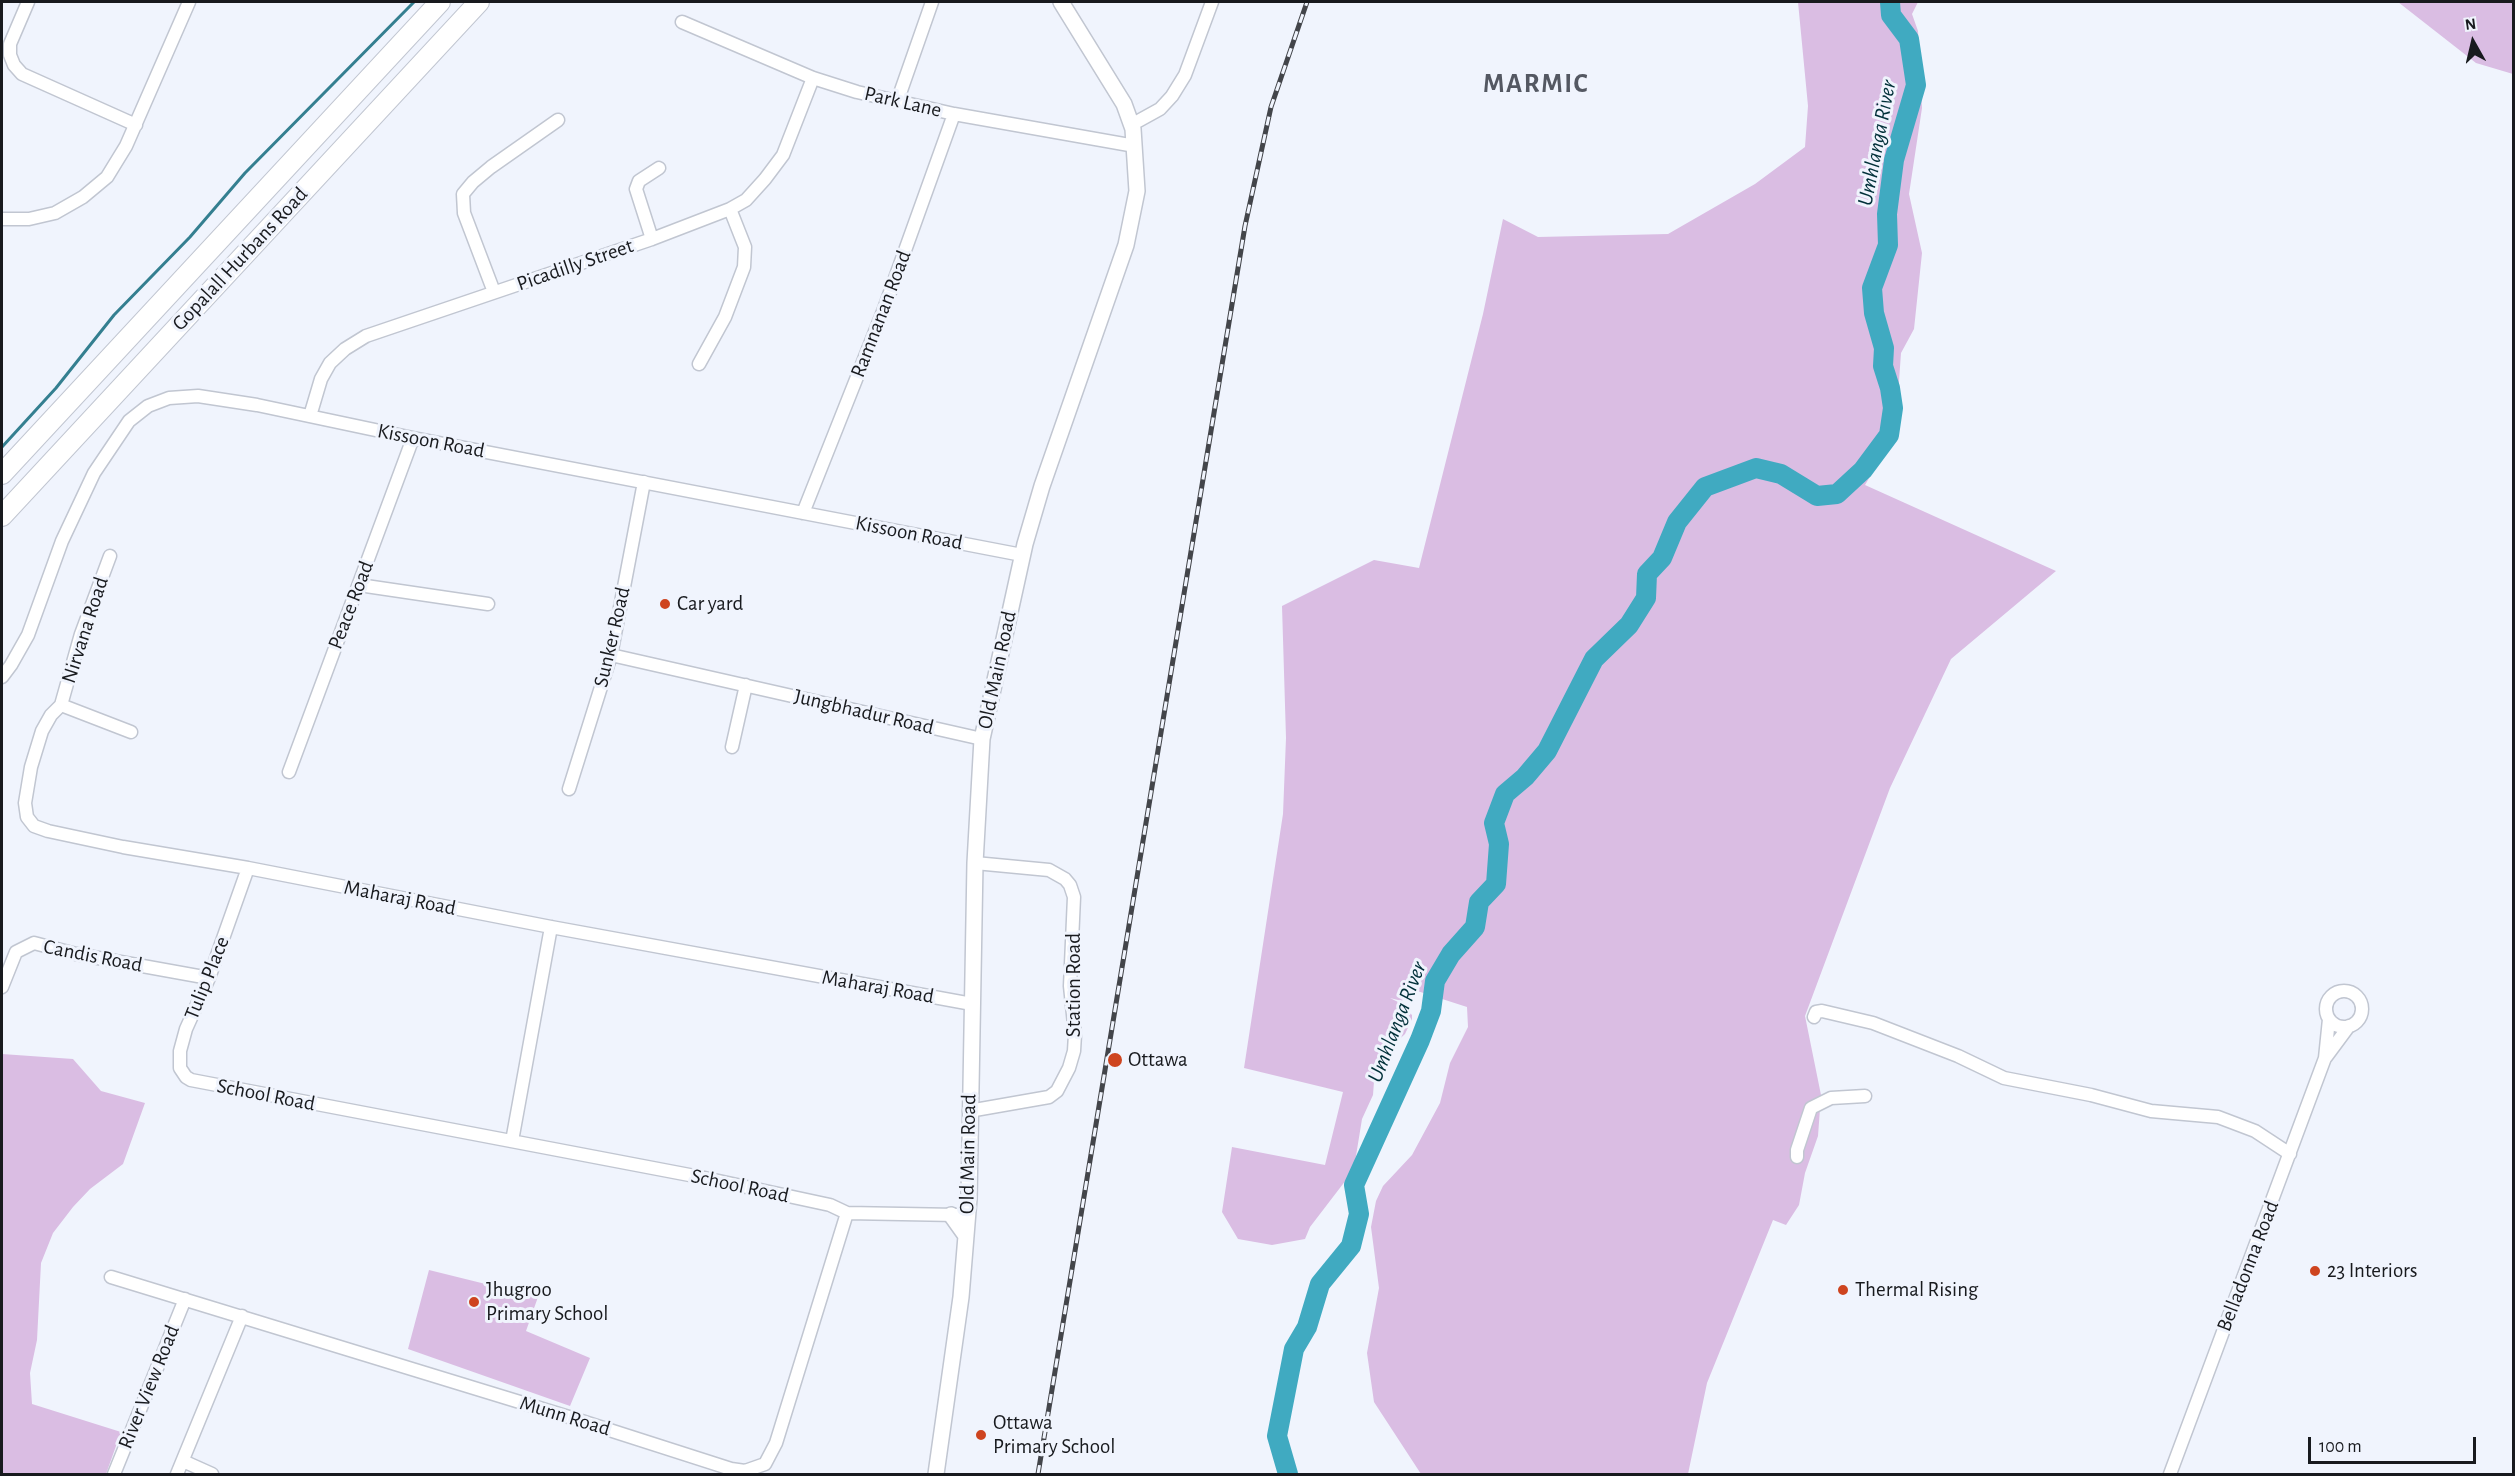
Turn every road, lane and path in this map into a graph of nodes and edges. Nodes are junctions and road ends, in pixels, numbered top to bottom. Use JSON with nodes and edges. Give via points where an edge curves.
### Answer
{"nodes":[{"id":1,"x":28,"y":2,"type":"edge"},
{"id":2,"x":189,"y":2,"type":"edge"},
{"id":3,"x":440,"y":2,"type":"edge"},
{"id":4,"x":479,"y":2,"type":"edge"},
{"id":5,"x":932,"y":2,"type":"edge"},
{"id":6,"x":1061,"y":2,"type":"edge"},
{"id":7,"x":1212,"y":2,"type":"edge"},
{"id":8,"x":682,"y":22,"type":"dead end"},
{"id":9,"x":813,"y":78,"type":"junction"},
{"id":10,"x":897,"y":102,"type":"junction"},
{"id":11,"x":954,"y":114,"type":"junction"},
{"id":12,"x":558,"y":120,"type":"dead end"},
{"id":13,"x":136,"y":125,"type":"junction"},
{"id":14,"x":1131,"y":125,"type":"junction"},
{"id":15,"x":1135,"y":146,"type":"junction"},
{"id":16,"x":659,"y":168,"type":"dead end"},
{"id":17,"x":730,"y":209,"type":"junction"},
{"id":18,"x":2,"y":219,"type":"edge"},
{"id":19,"x":652,"y":239,"type":"junction"},
{"id":20,"x":494,"y":292,"type":"junction"},
{"id":21,"x":699,"y":364,"type":"dead end"},
{"id":22,"x":310,"y":416,"type":"junction"},
{"id":23,"x":413,"y":438,"type":"junction"},
{"id":24,"x":2,"y":474,"type":"edge"},
{"id":25,"x":644,"y":482,"type":"junction"},
{"id":26,"x":803,"y":513,"type":"junction"},
{"id":27,"x":2,"y":516,"type":"edge"},
{"id":28,"x":1022,"y":555,"type":"junction"},
{"id":29,"x":110,"y":556,"type":"dead end"},
{"id":30,"x":359,"y":585,"type":"junction"},
{"id":31,"x":488,"y":604,"type":"dead end"},
{"id":32,"x":611,"y":656,"type":"junction"},
{"id":33,"x":2,"y":677,"type":"edge"},
{"id":34,"x":746,"y":685,"type":"junction"},
{"id":35,"x":61,"y":705,"type":"junction"},
{"id":36,"x":131,"y":732,"type":"dead end"},
{"id":37,"x":982,"y":739,"type":"junction"},
{"id":38,"x":732,"y":747,"type":"dead end"},
{"id":39,"x":289,"y":772,"type":"dead end"},
{"id":40,"x":568,"y":789,"type":"dead end"},
{"id":41,"x":975,"y":862,"type":"junction"},
{"id":42,"x":248,"y":868,"type":"junction"},
{"id":43,"x":551,"y":927,"type":"junction"},
{"id":44,"x":209,"y":978,"type":"junction"},
{"id":45,"x":2,"y":987,"type":"edge"},
{"id":46,"x":972,"y":1004,"type":"junction"},
{"id":47,"x":1814,"y":1017,"type":"dead end"},
{"id":48,"x":2329,"y":1019,"type":"junction"},
{"id":49,"x":2349,"y":1026,"type":"junction"},
{"id":50,"x":2325,"y":1058,"type":"junction"},
{"id":51,"x":196,"y":1082,"type":"joint"},
{"id":52,"x":1865,"y":1096,"type":"dead end"},
{"id":53,"x":969,"y":1111,"type":"junction"},
{"id":54,"x":512,"y":1141,"type":"junction"},
{"id":55,"x":2290,"y":1154,"type":"junction"},
{"id":56,"x":1797,"y":1157,"type":"dead end"},
{"id":57,"x":847,"y":1213,"type":"junction"},
{"id":58,"x":951,"y":1215,"type":"junction"},
{"id":59,"x":968,"y":1215,"type":"junction"},
{"id":60,"x":966,"y":1236,"type":"junction"},
{"id":61,"x":111,"y":1277,"type":"dead end"},
{"id":62,"x":185,"y":1299,"type":"junction"},
{"id":63,"x":242,"y":1316,"type":"junction"},
{"id":64,"x":183,"y":1461,"type":"junction"},
{"id":65,"x":730,"y":1472,"type":"edge"},
{"id":66,"x":114,"y":1474,"type":"edge"},
{"id":67,"x":177,"y":1474,"type":"edge"},
{"id":68,"x":212,"y":1474,"type":"edge"},
{"id":69,"x":936,"y":1474,"type":"edge"},
{"id":70,"x":2170,"y":1474,"type":"edge"}],
"edges":[{"from":1,"to":13,"type":"street","via":[[10,44],[14,65],[22,74]]},
{"from":2,"to":13,"type":"street"},
{"from":3,"to":24,"type":"main road","name":"Gopalall Hurbans Road"},
{"from":4,"to":27,"type":"main road","name":"Gopalall Hurbans Road"},
{"from":5,"to":10,"type":"street"},
{"from":6,"to":14,"type":"street","name":"Old Main Road","via":[[1124,104]]},
{"from":7,"to":14,"type":"street","via":[[1185,75],[1172,96],[1160,110]]},
{"from":8,"to":9,"type":"street","name":"Park Lane"},
{"from":9,"to":10,"type":"street","name":"Park Lane"},
{"from":9,"to":17,"type":"street","name":"Picadilly Street","via":[[783,155],[746,200]]},
{"from":10,"to":11,"type":"street","name":"Park Lane"},
{"from":11,"to":15,"type":"street","name":"Park Lane"},
{"from":11,"to":26,"type":"street","name":"Ramnanan Road","via":[[884,309]]},
{"from":12,"to":20,"type":"street","via":[[491,166],[463,194],[464,213]]},
{"from":13,"to":18,"type":"street","via":[[106,177],[83,197],[55,213],[29,219]]},
{"from":14,"to":15,"type":"street","name":"Old Main Road"},
{"from":15,"to":28,"type":"street","name":"Old Main Road","via":[[1137,191],[1126,245]]},
{"from":16,"to":19,"type":"street","via":[[639,181],[636,189]]},
{"from":17,"to":19,"type":"street","name":"Picadilly Street"},
{"from":17,"to":21,"type":"street","via":[[745,247],[744,267],[725,317]]},
{"from":19,"to":20,"type":"street","name":"Picadilly Street"},
{"from":20,"to":22,"type":"street","name":"Picadilly Street","via":[[366,336],[345,349],[321,379]]},
{"from":22,"to":23,"type":"street","name":"Kissoon Road"},
{"from":22,"to":33,"type":"street","name":"Kissoon Road","via":[[198,396],[169,398],[148,406],[129,421],[78,503],[28,635]]},
{"from":23,"to":25,"type":"street","name":"Kissoon Road"},
{"from":23,"to":30,"type":"street","name":"Peace Road"},
{"from":25,"to":26,"type":"street","name":"Kissoon Road"},
{"from":25,"to":32,"type":"street","name":"Sunker Road"},
{"from":26,"to":28,"type":"street","name":"Kissoon Road"},
{"from":28,"to":37,"type":"street","name":"Old Main Road"},
{"from":29,"to":35,"type":"street","name":"Nirvana Road","via":[[81,634]]},
{"from":30,"to":31,"type":"street"},
{"from":30,"to":39,"type":"street","name":"Peace Road"},
{"from":32,"to":34,"type":"street","name":"Jungbhadur Road"},
{"from":32,"to":40,"type":"street","name":"Sunker Road"},
{"from":34,"to":37,"type":"street","name":"Jungbhadur Road"},
{"from":34,"to":38,"type":"street"},
{"from":35,"to":36,"type":"street"},
{"from":35,"to":42,"type":"street","name":"Maharaj Road","via":[[42,731],[31,767],[25,802],[27,817],[34,826],[123,847]]},
{"from":37,"to":41,"type":"street","name":"Old Main Road"},
{"from":41,"to":46,"type":"street","name":"Old Main Road"},
{"from":41,"to":53,"type":"street","name":"Station Road","via":[[1049,870],[1070,885],[1074,897],[1071,986],[1075,1034],[1069,1068],[1057,1091],[1049,1097]]},
{"from":42,"to":43,"type":"street","name":"Maharaj Road"},
{"from":42,"to":44,"type":"street","name":"Tulip Place"},
{"from":43,"to":46,"type":"street","name":"Maharaj Road"},
{"from":43,"to":54,"type":"street"},
{"from":44,"to":45,"type":"street","name":"Candis Road","via":[[34,944],[16,952]]},
{"from":44,"to":51,"type":"street","name":"Tulip Place","via":[[180,1052],[183,1073]]},
{"from":46,"to":53,"type":"street","name":"Old Main Road"},
{"from":47,"to":55,"type":"street","via":[[1822,1011],[1873,1023],[2004,1078],[2151,1111],[2218,1117],[2255,1131]]},
{"from":48,"to":49,"type":"street","via":[[2338,1026]]},
{"from":48,"to":49,"type":"street","name":"Belladonna Road","via":[[2326,1008],[2331,997],[2346,992],[2357,997],[2361,1008],[2359,1019]]},
{"from":48,"to":50,"type":"street","name":"Belladonna Road"},
{"from":49,"to":50,"type":"street","name":"Belladonna Road"},
{"from":50,"to":55,"type":"street","name":"Belladonna Road"},
{"from":51,"to":54,"type":"street","name":"School Road"},
{"from":52,"to":56,"type":"street","via":[[1831,1098],[1811,1108]]},
{"from":53,"to":59,"type":"street","name":"Old Main Road"},
{"from":54,"to":57,"type":"street","name":"School Road","via":[[700,1177],[830,1205]]},
{"from":55,"to":70,"type":"street","name":"Belladonna Road"},
{"from":57,"to":58,"type":"street","name":"School Road"},
{"from":57,"to":65,"type":"street","name":"Munn Road","via":[[770,1457],[757,1468]]},
{"from":58,"to":59,"type":"street","name":"School Road"},
{"from":58,"to":60,"type":"street"},
{"from":59,"to":60,"type":"street","name":"Old Main Road"},
{"from":60,"to":69,"type":"street","name":"Old Main Road","via":[[962,1297]]},
{"from":61,"to":62,"type":"street","name":"Munn Road"},
{"from":62,"to":63,"type":"street","name":"Munn Road"},
{"from":62,"to":66,"type":"street","name":"River View Road"},
{"from":63,"to":64,"type":"street"},
{"from":63,"to":65,"type":"street","name":"Munn Road"},
{"from":64,"to":67,"type":"street"},
{"from":64,"to":68,"type":"street"}]}
